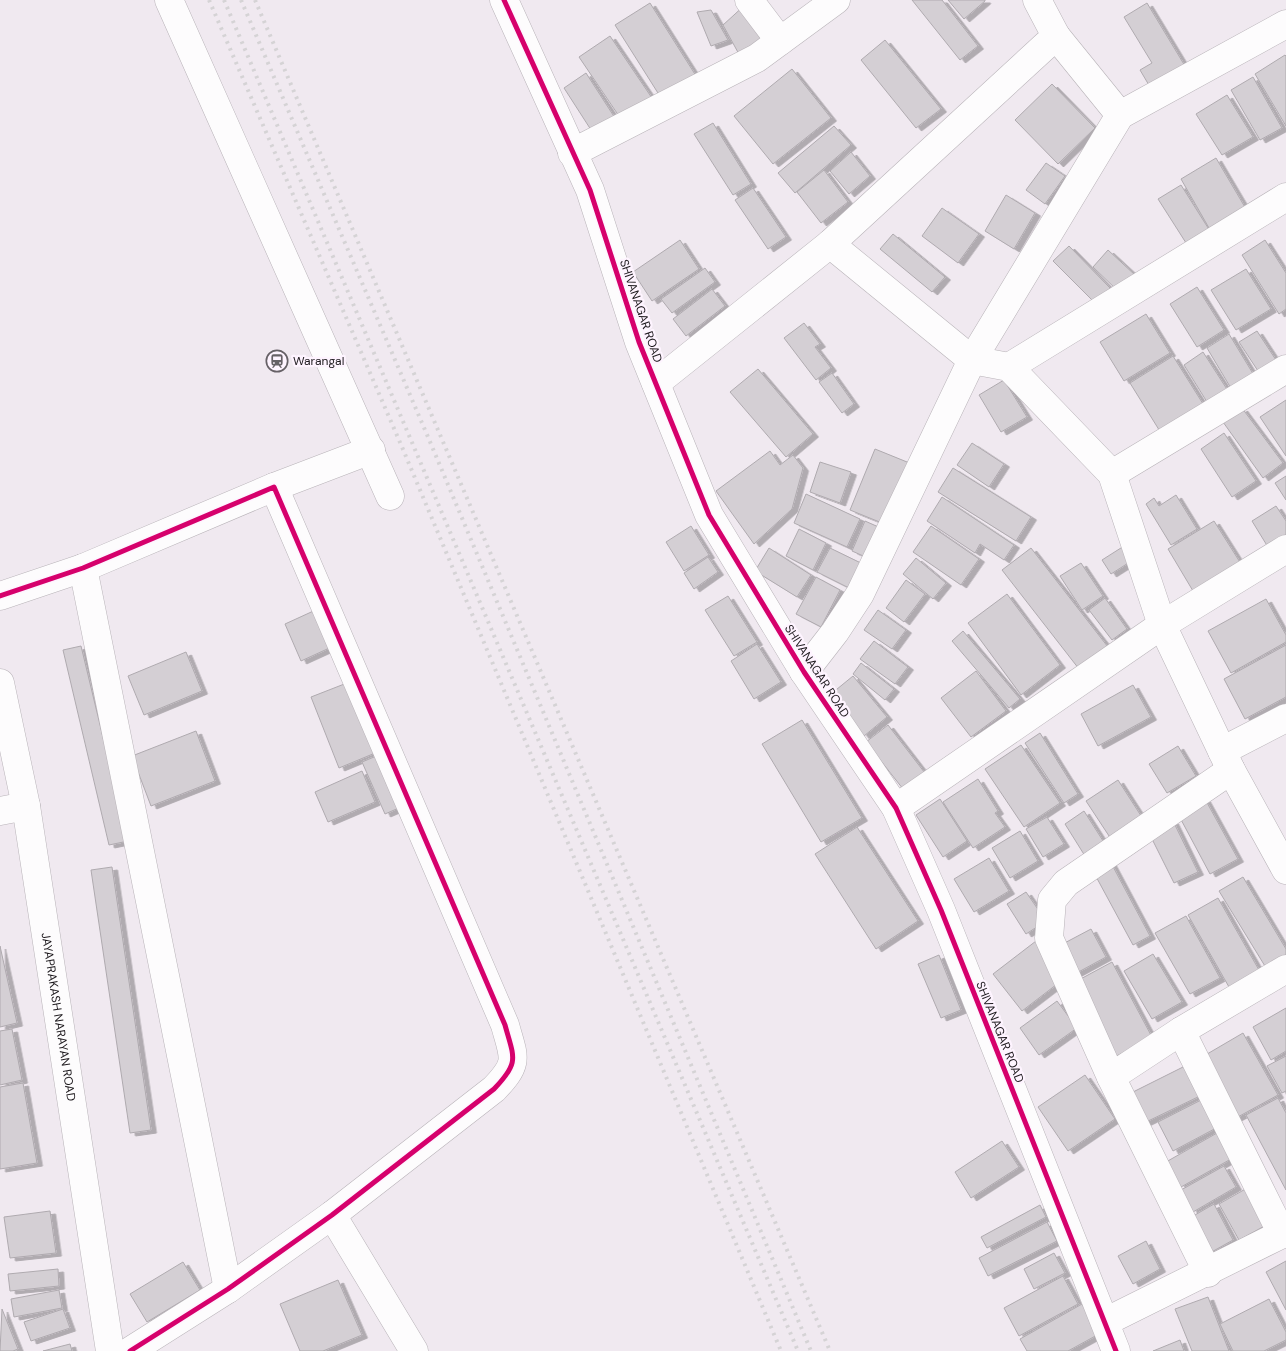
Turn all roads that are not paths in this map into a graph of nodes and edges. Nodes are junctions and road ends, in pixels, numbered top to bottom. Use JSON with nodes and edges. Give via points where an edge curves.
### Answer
{"nodes":[{"id":1,"x":169,"y":0,"type":"edge"},
{"id":2,"x":504,"y":0,"type":"edge"},
{"id":3,"x":749,"y":0,"type":"edge"},
{"id":4,"x":836,"y":0,"type":"edge"},
{"id":5,"x":1037,"y":0,"type":"edge"},
{"id":6,"x":1286,"y":24,"type":"edge"},
{"id":7,"x":1056,"y":36,"type":"junction"},
{"id":8,"x":780,"y":41,"type":"junction"},
{"id":9,"x":1120,"y":115,"type":"junction"},
{"id":10,"x":572,"y":152,"type":"junction"},
{"id":11,"x":1286,"y":197,"type":"edge"},
{"id":12,"x":830,"y":244,"type":"junction"},
{"id":13,"x":972,"y":360,"type":"junction"},
{"id":14,"x":1009,"y":367,"type":"junction"},
{"id":15,"x":1286,"y":369,"type":"edge"},
{"id":16,"x":656,"y":383,"type":"junction"},
{"id":17,"x":371,"y":450,"type":"junction"},
{"id":18,"x":1112,"y":474,"type":"junction"},
{"id":19,"x":274,"y":487,"type":"junction"},
{"id":20,"x":390,"y":496,"type":"dead end"},
{"id":21,"x":1286,"y":549,"type":"edge"},
{"id":22,"x":83,"y":568,"type":"junction"},
{"id":23,"x":0,"y":596,"type":"edge"},
{"id":24,"x":1162,"y":625,"type":"junction"},
{"id":25,"x":804,"y":672,"type":"junction"},
{"id":26,"x":0,"y":683,"type":"edge"},
{"id":27,"x":1286,"y":718,"type":"edge"},
{"id":28,"x":1226,"y":761,"type":"junction"},
{"id":29,"x":896,"y":808,"type":"junction"},
{"id":30,"x":13,"y":809,"type":"edge"},
{"id":31,"x":1286,"y":870,"type":"edge"},
{"id":32,"x":1286,"y":969,"type":"edge"},
{"id":33,"x":1181,"y":1031,"type":"junction"},
{"id":34,"x":1111,"y":1077,"type":"junction"},
{"id":35,"x":332,"y":1215,"type":"junction"},
{"id":36,"x":1284,"y":1233,"type":"edge"},
{"id":37,"x":1208,"y":1273,"type":"junction"},
{"id":38,"x":228,"y":1289,"type":"junction"},
{"id":39,"x":1105,"y":1322,"type":"junction"},
{"id":40,"x":110,"y":1351,"type":"edge"},
{"id":41,"x":130,"y":1351,"type":"edge"},
{"id":42,"x":414,"y":1351,"type":"edge"},
{"id":43,"x":1116,"y":1351,"type":"edge"}],
"edges":[{"from":1,"to":17,"type":"street"},
{"from":2,"to":10,"type":"street","name":"SHIVANAGAR ROAD"},
{"from":3,"to":8,"type":"street"},
{"from":4,"to":8,"type":"street"},
{"from":5,"to":7,"type":"street"},
{"from":6,"to":9,"type":"street"},
{"from":7,"to":9,"type":"street"},
{"from":7,"to":12,"type":"street"},
{"from":8,"to":10,"type":"street","via":[[757,58]]},
{"from":9,"to":13,"type":"street"},
{"from":10,"to":16,"type":"street","name":"SHIVANAGAR ROAD","via":[[590,190],[639,342]]},
{"from":11,"to":14,"type":"street"},
{"from":12,"to":13,"type":"street"},
{"from":12,"to":16,"type":"street"},
{"from":13,"to":14,"type":"street"},
{"from":13,"to":25,"type":"street","via":[[860,594]]},
{"from":14,"to":18,"type":"street"},
{"from":15,"to":18,"type":"street"},
{"from":16,"to":25,"type":"street","name":"SHIVANAGAR ROAD","via":[[709,515]]},
{"from":17,"to":19,"type":"street"},
{"from":17,"to":20,"type":"street"},
{"from":18,"to":24,"type":"street"},
{"from":19,"to":22,"type":"street"},
{"from":19,"to":35,"type":"street","via":[[505,1025],[513,1055],[510,1072],[494,1089]]},
{"from":21,"to":24,"type":"street"},
{"from":22,"to":23,"type":"street"},
{"from":22,"to":38,"type":"street"},
{"from":24,"to":28,"type":"street"},
{"from":24,"to":29,"type":"street"},
{"from":25,"to":29,"type":"street","name":"SHIVANAGAR ROAD"},
{"from":26,"to":30,"type":"street","name":"JAYAPRAKASH NARAYAN ROAD"},
{"from":27,"to":28,"type":"street"},
{"from":28,"to":31,"type":"street"},
{"from":28,"to":34,"type":"street","via":[[1066,883],[1052,900],[1049,938]]},
{"from":29,"to":39,"type":"street","name":"SHIVANAGAR ROAD","via":[[941,910]]},
{"from":30,"to":40,"type":"street","name":"JAYAPRAKASH NARAYAN ROAD"},
{"from":32,"to":33,"type":"street"},
{"from":33,"to":34,"type":"street"},
{"from":33,"to":36,"type":"street"},
{"from":34,"to":37,"type":"street"},
{"from":35,"to":38,"type":"street"},
{"from":35,"to":42,"type":"street"},
{"from":36,"to":37,"type":"street"},
{"from":37,"to":39,"type":"street"},
{"from":38,"to":41,"type":"street"},
{"from":39,"to":43,"type":"street","name":"SHIVANAGAR ROAD"}]}
